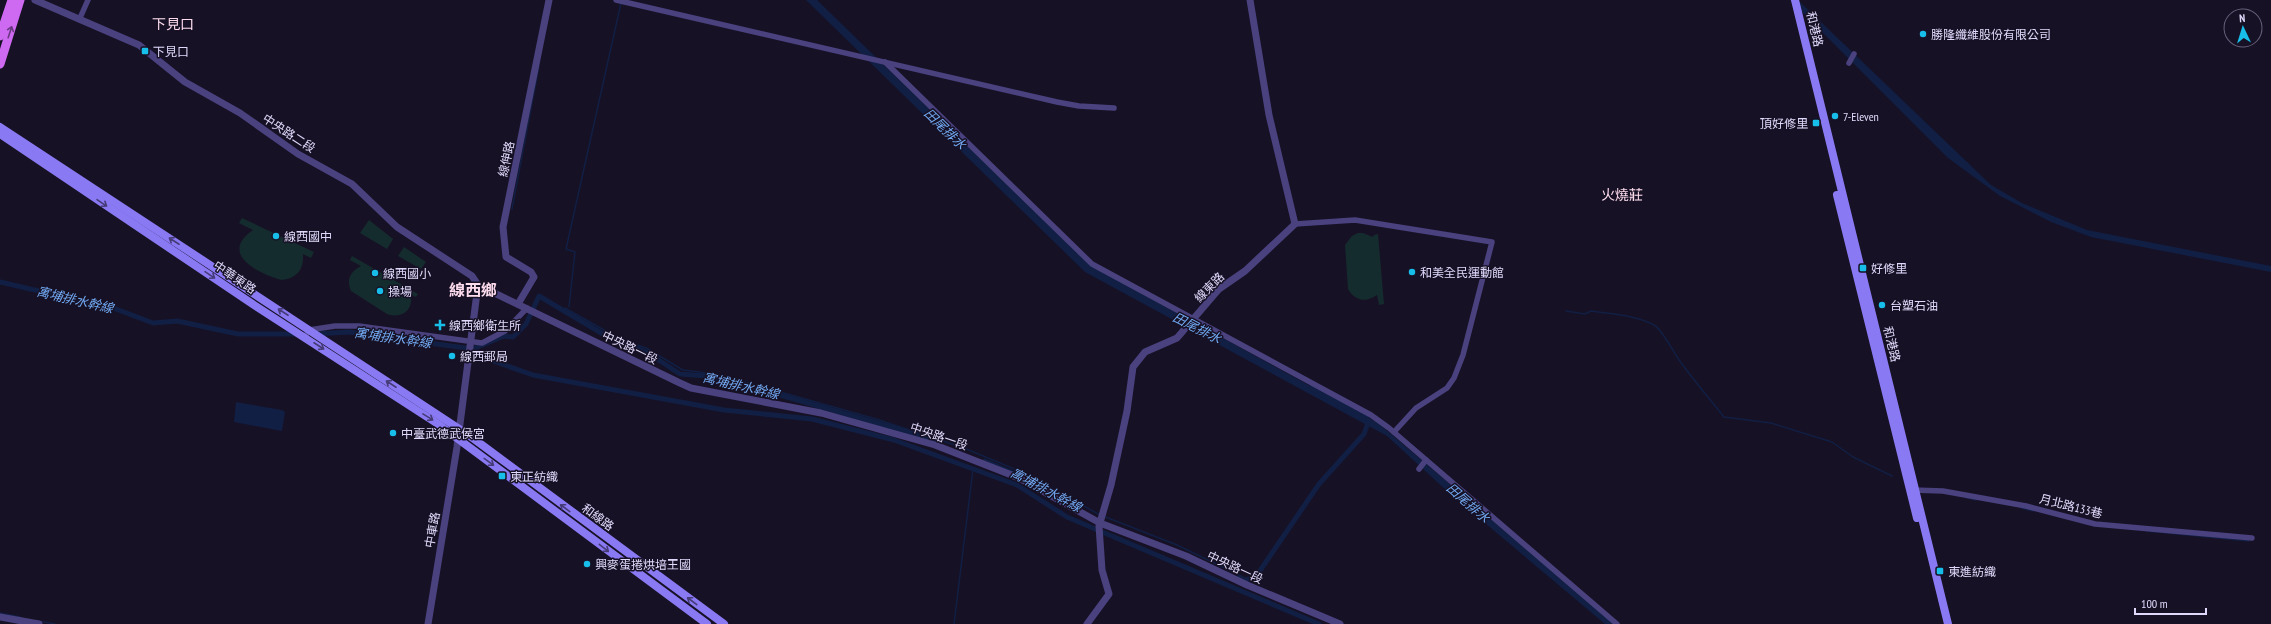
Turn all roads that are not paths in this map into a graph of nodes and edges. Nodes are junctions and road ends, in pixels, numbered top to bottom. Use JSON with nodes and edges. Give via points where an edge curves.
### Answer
{"nodes":[{"id":1,"x":12,"y":0,"type":"edge"},
{"id":2,"x":20,"y":0,"type":"edge"},
{"id":3,"x":35,"y":0,"type":"edge"},
{"id":4,"x":88,"y":0,"type":"edge"},
{"id":5,"x":549,"y":0,"type":"edge"},
{"id":6,"x":616,"y":0,"type":"edge"},
{"id":7,"x":1250,"y":0,"type":"edge"},
{"id":8,"x":1794,"y":1,"type":"edge"},
{"id":9,"x":80,"y":18,"type":"junction"},
{"id":10,"x":0,"y":36,"type":"edge"},
{"id":11,"x":1854,"y":54,"type":"dead end"},
{"id":12,"x":884,"y":62,"type":"junction"},
{"id":13,"x":1849,"y":62,"type":"dead end"},
{"id":14,"x":0,"y":64,"type":"edge"},
{"id":15,"x":1114,"y":108,"type":"dead end"},
{"id":16,"x":0,"y":127,"type":"edge"},
{"id":17,"x":0,"y":134,"type":"edge"},
{"id":18,"x":1295,"y":224,"type":"junction"},
{"id":19,"x":478,"y":285,"type":"junction"},
{"id":20,"x":518,"y":304,"type":"junction"},
{"id":21,"x":527,"y":308,"type":"junction"},
{"id":22,"x":1193,"y":319,"type":"junction"},
{"id":23,"x":309,"y":330,"type":"junction"},
{"id":24,"x":305,"y":337,"type":"junction"},
{"id":25,"x":470,"y":346,"type":"junction"},
{"id":26,"x":459,"y":429,"type":"junction"},
{"id":27,"x":1394,"y":432,"type":"junction"},
{"id":28,"x":457,"y":439,"type":"junction"},
{"id":29,"x":1426,"y":460,"type":"junction"},
{"id":30,"x":1420,"y":469,"type":"dead end"},
{"id":31,"x":1913,"y":490,"type":"junction"},
{"id":32,"x":577,"y":522,"type":"junction"},
{"id":33,"x":1100,"y":522,"type":"junction"},
{"id":34,"x":2252,"y":538,"type":"dead end"},
{"id":35,"x":0,"y":616,"type":"edge"},
{"id":36,"x":39,"y":624,"type":"edge"},
{"id":37,"x":428,"y":624,"type":"edge"},
{"id":38,"x":707,"y":624,"type":"edge"},
{"id":39,"x":724,"y":624,"type":"edge"},
{"id":40,"x":1087,"y":624,"type":"edge"},
{"id":41,"x":1340,"y":624,"type":"edge"},
{"id":42,"x":1617,"y":624,"type":"edge"},
{"id":43,"x":1944,"y":624,"type":"edge"},
{"id":44,"x":1948,"y":624,"type":"edge"}],
"edges":[{"from":1,"to":10,"type":"main road"},
{"from":14,"to":2,"type":"main road","one_way":true},
{"from":3,"to":9,"type":"street","name":"中央路二段"},
{"from":4,"to":9,"type":"street"},
{"from":5,"to":20,"type":"street","name":"線伸路","via":[[503,227],[506,257],[531,272],[534,277]]},
{"from":6,"to":12,"type":"street"},
{"from":7,"to":18,"type":"street","via":[[1269,115]]},
{"from":8,"to":31,"type":"main road","name":"和港路"},
{"from":9,"to":19,"type":"street","name":"中央路二段","via":[[139,44],[185,82],[240,113],[298,154],[352,184],[386,219],[472,276]]},
{"from":11,"to":13,"type":"street"},
{"from":12,"to":15,"type":"street","via":[[1057,102]]},
{"from":12,"to":22,"type":"street","via":[[1092,264]]},
{"from":23,"to":16,"type":"main road","name":"中華東路","one_way":true},
{"from":17,"to":24,"type":"main road","name":"中華東路","one_way":true},
{"from":18,"to":22,"type":"street","name":"線東路","via":[[1245,270],[1219,289]]},
{"from":18,"to":27,"type":"street","via":[[1355,220],[1492,242],[1463,355],[1454,378],[1447,388],[1416,408]]},
{"from":19,"to":20,"type":"street","name":"中央路二段"},
{"from":19,"to":25,"type":"street"},
{"from":20,"to":21,"type":"street","name":"中央路一段"},
{"from":21,"to":25,"type":"street","via":[[501,335]]},
{"from":21,"to":33,"type":"street","name":"中央路一段","via":[[691,388],[821,412],[935,445],[1020,478]]},
{"from":22,"to":27,"type":"street","via":[[1371,415]]},
{"from":22,"to":33,"type":"street","name":"線東路","via":[[1177,338],[1145,352],[1133,367],[1111,485]]},
{"from":23,"to":24,"type":"street"},
{"from":23,"to":25,"type":"street","via":[[359,326]]},
{"from":26,"to":23,"type":"main road","name":"中華東路","one_way":true},
{"from":24,"to":28,"type":"main road","name":"中華東路","one_way":true},
{"from":25,"to":26,"type":"street"},
{"from":26,"to":28,"type":"street"},
{"from":32,"to":26,"type":"main road","name":"和線路","one_way":true},
{"from":27,"to":29,"type":"street"},
{"from":28,"to":32,"type":"main road","name":"和線路","one_way":true},
{"from":28,"to":37,"type":"street","name":"中車路"},
{"from":29,"to":30,"type":"street"},
{"from":29,"to":42,"type":"street"},
{"from":31,"to":34,"type":"street","name":"月北路133巷","via":[[1943,491],[2026,506],[2095,524]]},
{"from":31,"to":43,"type":"main road","name":"和港路"},
{"from":31,"to":44,"type":"main road","name":"和港路"},
{"from":32,"to":38,"type":"main road","name":"和線路","one_way":true},
{"from":39,"to":32,"type":"main road","name":"和線路","one_way":true},
{"from":33,"to":40,"type":"street","name":"線東路","via":[[1102,570],[1109,594]]},
{"from":33,"to":41,"type":"street","name":"中央路一段","via":[[1186,556]]},
{"from":35,"to":36,"type":"street"}]}
